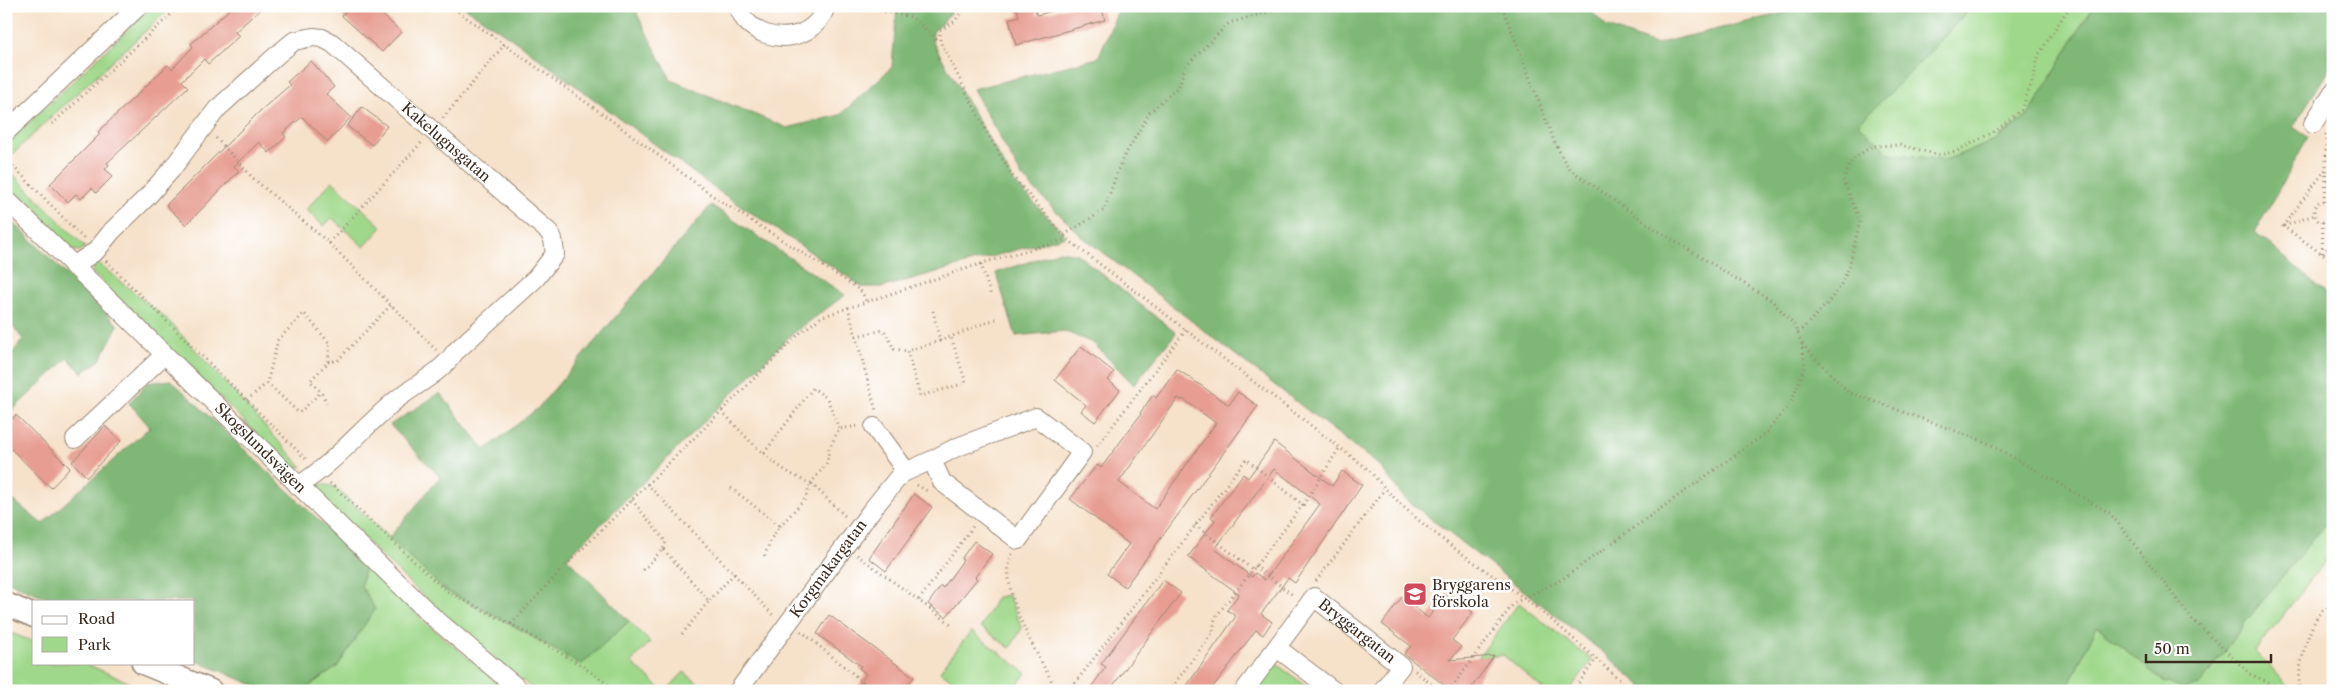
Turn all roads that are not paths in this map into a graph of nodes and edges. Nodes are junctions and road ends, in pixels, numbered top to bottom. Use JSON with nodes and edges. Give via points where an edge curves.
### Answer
{"nodes":[{"id":1,"x":139,"y":6,"type":"edge"},
{"id":2,"x":737,"y":6,"type":"edge"},
{"id":3,"x":826,"y":6,"type":"edge"},
{"id":4,"x":2333,"y":92,"type":"edge"},
{"id":5,"x":2321,"y":126,"type":"road end"},
{"id":6,"x":6,"y":132,"type":"edge"},
{"id":7,"x":6,"y":198,"type":"edge"},
{"id":8,"x":73,"y":266,"type":"junction"},
{"id":9,"x":164,"y":355,"type":"junction"},
{"id":10,"x":874,"y":427,"type":"road end"},
{"id":11,"x":75,"y":440,"type":"dead end"},
{"id":12,"x":932,"y":460,"type":"junction"},
{"id":13,"x":909,"y":477,"type":"junction"},
{"id":14,"x":298,"y":486,"type":"junction"},
{"id":15,"x":1277,"y":648,"type":"junction"},
{"id":16,"x":146,"y":665,"type":"edge"},
{"id":17,"x":196,"y":691,"type":"edge"},
{"id":18,"x":212,"y":691,"type":"edge"},
{"id":19,"x":521,"y":691,"type":"edge"},
{"id":20,"x":738,"y":691,"type":"edge"},
{"id":21,"x":1244,"y":691,"type":"edge"},
{"id":22,"x":1334,"y":691,"type":"edge"},
{"id":23,"x":1382,"y":691,"type":"edge"}],
"edges":[{"from":1,"to":6,"type":"street"},
{"from":2,"to":3,"type":"street","via":[[745,20],[760,31],[790,37],[815,27]]},
{"from":4,"to":5,"type":"street"},
{"from":7,"to":8,"type":"street","name":"Skogslundsvägen"},
{"from":8,"to":9,"type":"street","name":"Skogslundsvägen"},
{"from":8,"to":14,"type":"street","name":"Kakelugnsgatan","via":[[96,251],[112,230],[147,198],[217,109],[294,41],[312,37],[332,43],[549,232],[555,254],[536,278],[448,362],[395,401],[320,473]]},
{"from":9,"to":11,"type":"street"},
{"from":9,"to":14,"type":"street","name":"Skogslundsvägen"},
{"from":10,"to":13,"type":"street"},
{"from":12,"to":12,"type":"street","name":"Korgmakargatan","via":[[942,482],[1018,540],[1082,452],[1036,417]]},
{"from":12,"to":13,"type":"street","name":"Korgmakargatan"},
{"from":13,"to":20,"type":"street","name":"Korgmakargatan","via":[[901,474],[782,620]]},
{"from":14,"to":19,"type":"street","name":"Skogslundsvägen","via":[[433,617]]},
{"from":15,"to":21,"type":"street","name":"Bryggargatan"},
{"from":15,"to":22,"type":"street"},
{"from":15,"to":23,"type":"street","name":"Bryggargatan","via":[[1314,597],[1402,666]]},
{"from":16,"to":17,"type":"main road"},
{"from":16,"to":18,"type":"main road"}]}
